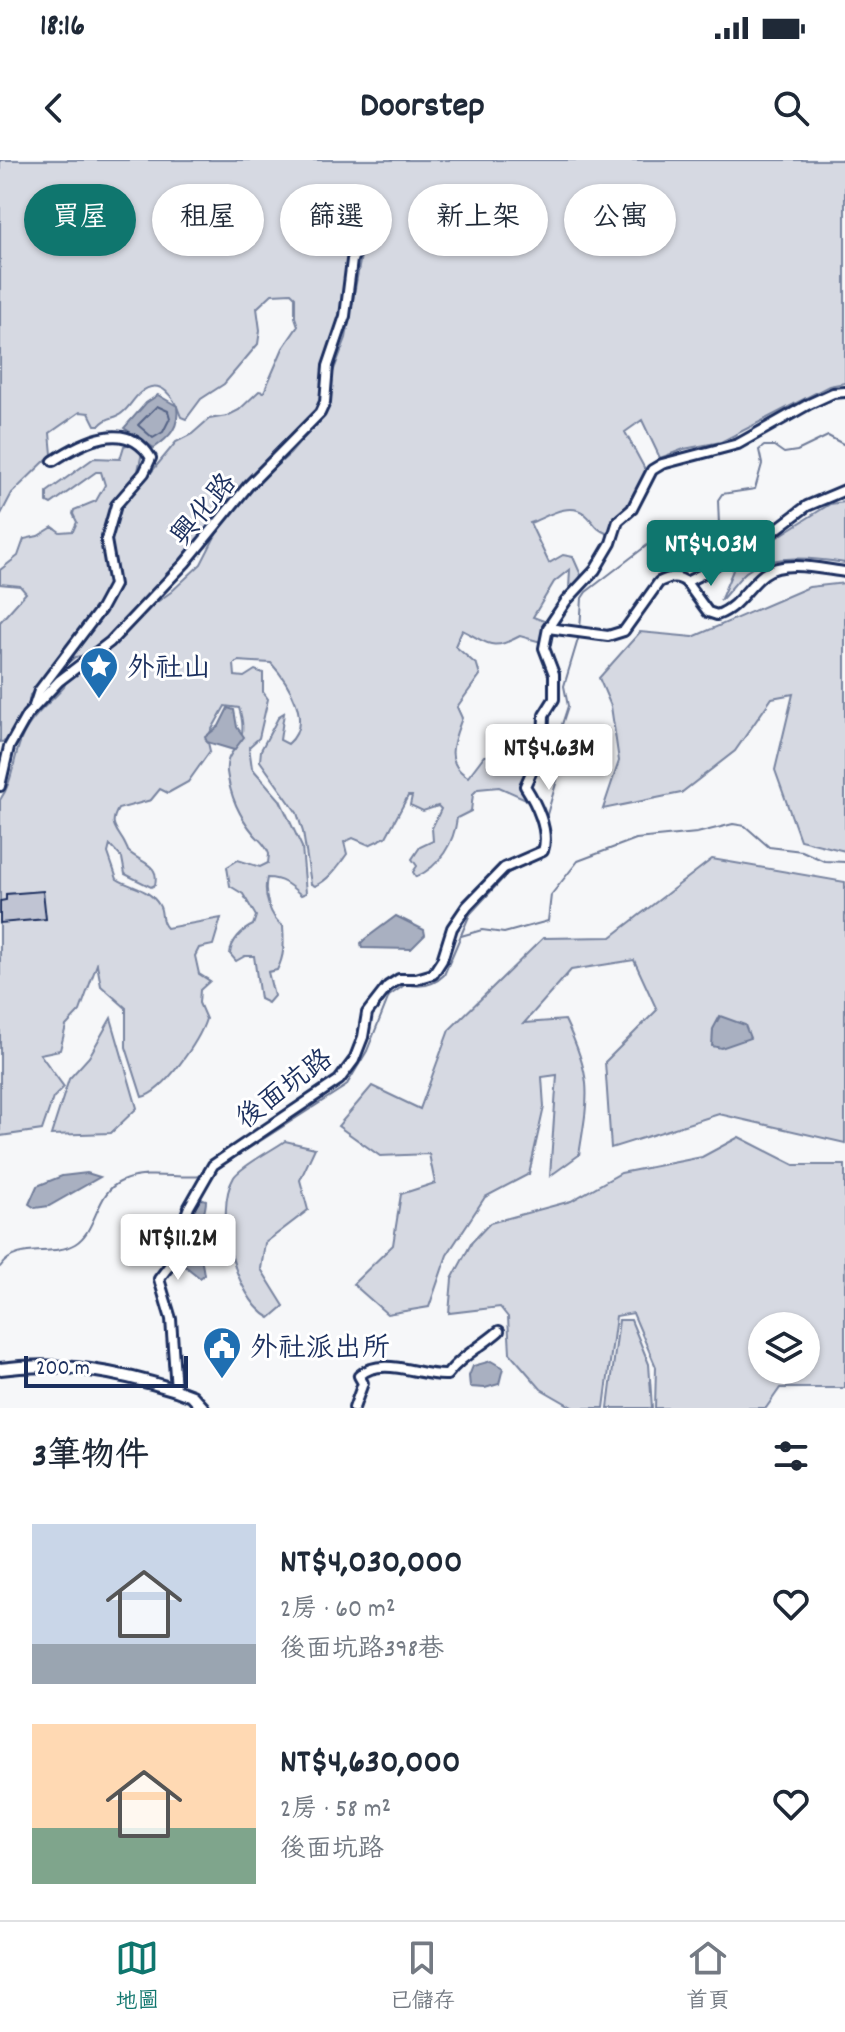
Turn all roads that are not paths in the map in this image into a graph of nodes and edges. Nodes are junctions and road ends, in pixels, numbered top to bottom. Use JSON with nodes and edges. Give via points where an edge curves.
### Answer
{"nodes":[{"id":1,"x":354,"y":256,"type":"edge"},
{"id":2,"x":845,"y":392,"type":"edge"},
{"id":3,"x":53,"y":461,"type":"dead end"},
{"id":4,"x":845,"y":490,"type":"edge"},
{"id":5,"x":845,"y":572,"type":"edge"},
{"id":6,"x":686,"y":582,"type":"junction"},
{"id":7,"x":548,"y":628,"type":"junction"},
{"id":8,"x":34,"y":707,"type":"junction"},
{"id":9,"x":0,"y":786,"type":"edge"},
{"id":10,"x":499,"y":1331,"type":"dead end"},
{"id":11,"x":0,"y":1369,"type":"edge"},
{"id":12,"x":176,"y":1390,"type":"junction"},
{"id":13,"x":203,"y":1408,"type":"edge"},
{"id":14,"x":354,"y":1408,"type":"edge"}],
"edges":[{"from":1,"to":8,"type":"street","name":"興化路","via":[[345,316],[320,413],[110,642]]},
{"from":2,"to":7,"type":"street","via":[[809,404],[738,444],[656,467],[632,509],[618,521],[595,570]]},
{"from":3,"to":8,"type":"street","via":[[85,441],[115,435],[151,458],[116,505],[106,540],[114,585],[39,691]]},
{"from":4,"to":6,"type":"street","via":[[807,506]]},
{"from":5,"to":6,"type":"street","via":[[782,567],[764,574],[730,610],[717,615],[708,612]]},
{"from":6,"to":7,"type":"street","via":[[681,577],[659,582],[624,631],[608,636]]},
{"from":7,"to":12,"type":"street","name":"後面坑路","via":[[544,648],[554,674],[554,699],[544,715],[543,746],[525,786],[539,815],[543,851],[504,868],[467,906],[433,974],[388,986],[367,1013],[359,1048],[339,1080],[210,1172],[189,1207],[179,1253],[159,1279],[170,1312]]},
{"from":8,"to":9,"type":"street","name":"興化路","via":[[14,734]]},
{"from":10,"to":14,"type":"street","via":[[447,1375],[409,1368],[365,1371],[359,1376],[363,1383]]},
{"from":11,"to":12,"type":"main road","via":[[70,1366]]},
{"from":12,"to":13,"type":"main road"}]}
